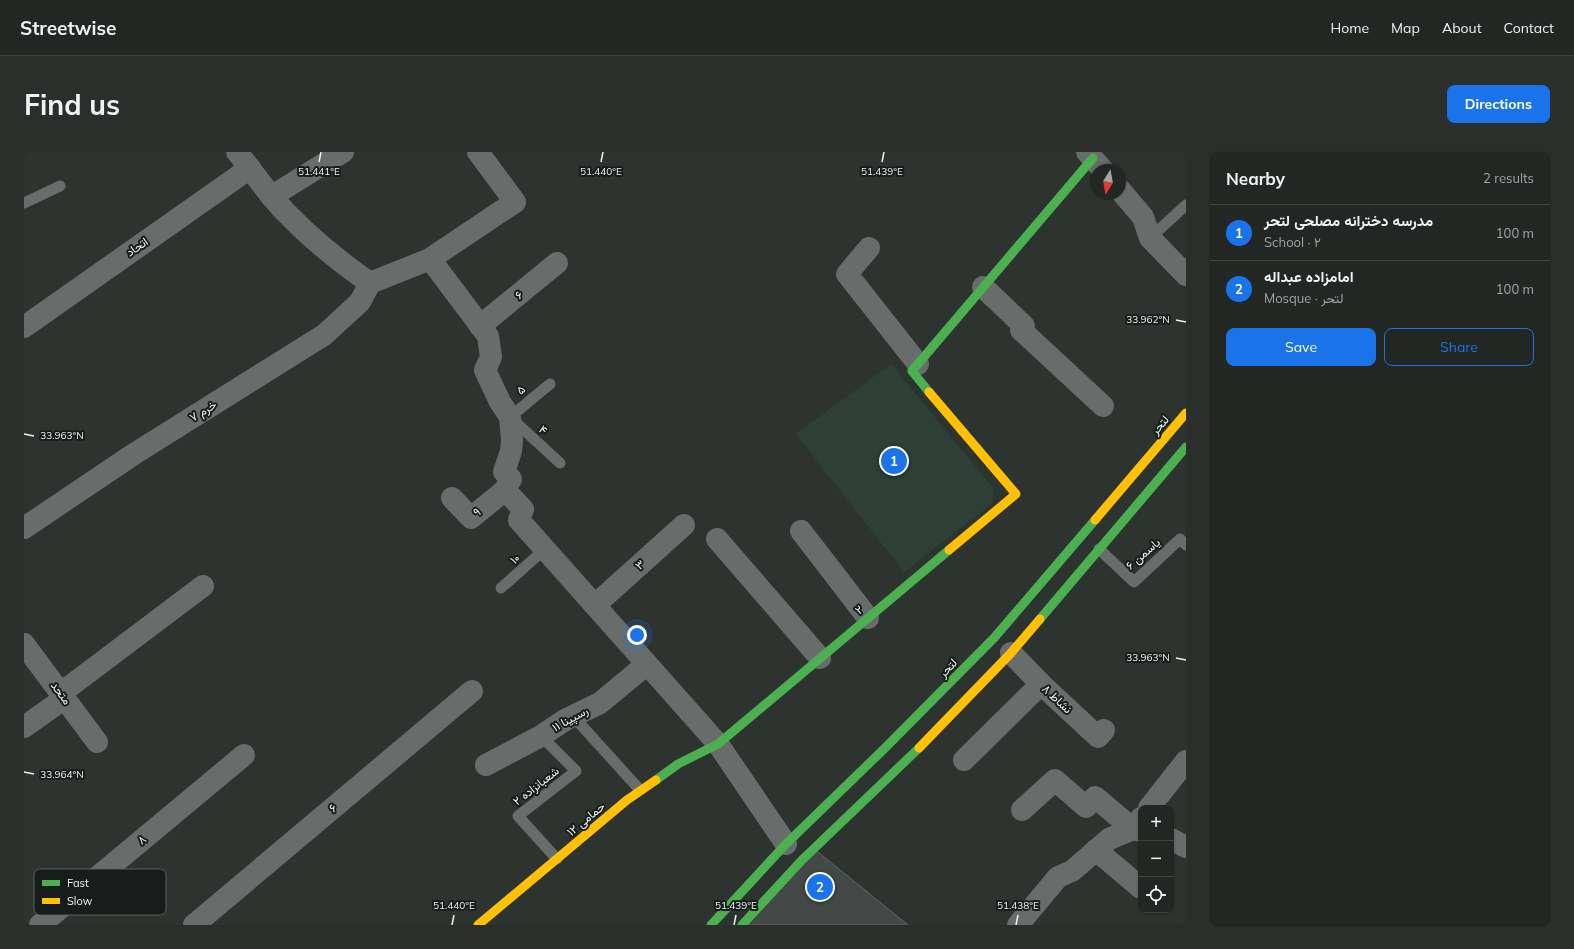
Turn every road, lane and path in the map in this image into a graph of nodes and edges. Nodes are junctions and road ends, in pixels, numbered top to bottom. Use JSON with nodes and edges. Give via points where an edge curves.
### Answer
{"nodes":[{"id":1,"x":343,"y":152,"type":"edge"},
{"id":2,"x":478,"y":152,"type":"edge"},
{"id":3,"x":243,"y":160,"type":"edge"},
{"id":4,"x":1094,"y":160,"type":"edge"},
{"id":5,"x":60,"y":186,"type":"dead end"},
{"id":6,"x":272,"y":196,"type":"junction"},
{"id":7,"x":1126,"y":197,"type":"edge"},
{"id":8,"x":24,"y":204,"type":"edge"},
{"id":9,"x":1186,"y":205,"type":"edge"},
{"id":10,"x":1150,"y":238,"type":"junction"},
{"id":11,"x":869,"y":248,"type":"dead end"},
{"id":12,"x":430,"y":259,"type":"junction"},
{"id":13,"x":558,"y":263,"type":"dead end"},
{"id":14,"x":1186,"y":275,"type":"edge"},
{"id":15,"x":370,"y":283,"type":"junction"},
{"id":16,"x":983,"y":287,"type":"junction"},
{"id":17,"x":480,"y":326,"type":"junction"},
{"id":18,"x":24,"y":327,"type":"edge"},
{"id":19,"x":918,"y":364,"type":"junction"},
{"id":20,"x":550,"y":384,"type":"dead end"},
{"id":21,"x":1104,"y":406,"type":"dead end"},
{"id":22,"x":1186,"y":413,"type":"edge"},
{"id":23,"x":510,"y":417,"type":"junction"},
{"id":24,"x":1186,"y":447,"type":"edge"},
{"id":25,"x":560,"y":463,"type":"dead end"},
{"id":26,"x":505,"y":490,"type":"junction"},
{"id":27,"x":452,"y":498,"type":"dead end"},
{"id":28,"x":684,"y":525,"type":"dead end"},
{"id":29,"x":24,"y":528,"type":"edge"},
{"id":30,"x":800,"y":531,"type":"dead end"},
{"id":31,"x":717,"y":539,"type":"dead end"},
{"id":32,"x":1186,"y":545,"type":"edge"},
{"id":33,"x":545,"y":549,"type":"junction"},
{"id":34,"x":1099,"y":549,"type":"junction"},
{"id":35,"x":203,"y":586,"type":"dead end"},
{"id":36,"x":501,"y":588,"type":"dead end"},
{"id":37,"x":595,"y":605,"type":"junction"},
{"id":38,"x":868,"y":618,"type":"junction"},
{"id":39,"x":24,"y":644,"type":"edge"},
{"id":40,"x":1011,"y":653,"type":"junction"},
{"id":41,"x":820,"y":658,"type":"junction"},
{"id":42,"x":648,"y":664,"type":"junction"},
{"id":43,"x":1041,"y":684,"type":"junction"},
{"id":44,"x":472,"y":691,"type":"dead end"},
{"id":45,"x":63,"y":696,"type":"junction"},
{"id":46,"x":574,"y":716,"type":"junction"},
{"id":47,"x":24,"y":727,"type":"edge"},
{"id":48,"x":1104,"y":730,"type":"dead end"},
{"id":49,"x":540,"y":736,"type":"junction"},
{"id":50,"x":97,"y":742,"type":"dead end"},
{"id":51,"x":718,"y":744,"type":"junction"},
{"id":52,"x":244,"y":755,"type":"dead end"},
{"id":53,"x":894,"y":756,"type":"junction"},
{"id":54,"x":964,"y":760,"type":"dead end"},
{"id":55,"x":1186,"y":761,"type":"edge"},
{"id":56,"x":486,"y":765,"type":"dead end"},
{"id":57,"x":640,"y":790,"type":"junction"},
{"id":58,"x":1151,"y":805,"type":"edge"},
{"id":59,"x":1022,"y":810,"type":"dead end"},
{"id":60,"x":1138,"y":826,"type":"edge"},
{"id":61,"x":1174,"y":841,"type":"edge"},
{"id":62,"x":1186,"y":847,"type":"edge"},
{"id":63,"x":1096,"y":850,"type":"junction"},
{"id":64,"x":794,"y":852,"type":"junction"},
{"id":65,"x":557,"y":859,"type":"junction"},
{"id":66,"x":107,"y":869,"type":"edge"},
{"id":67,"x":1138,"y":885,"type":"edge"},
{"id":68,"x":52,"y":915,"type":"edge"},
{"id":69,"x":40,"y":925,"type":"edge"},
{"id":70,"x":194,"y":925,"type":"edge"},
{"id":71,"x":478,"y":925,"type":"edge"},
{"id":72,"x":711,"y":925,"type":"edge"},
{"id":73,"x":742,"y":925,"type":"edge"},
{"id":74,"x":1018,"y":925,"type":"edge"}],
"edges":[{"from":1,"to":6,"type":"street"},
{"from":2,"to":12,"type":"street","via":[[515,202]]},
{"from":3,"to":6,"type":"street"},
{"from":3,"to":18,"type":"street","name":"اتحاد"},
{"from":4,"to":16,"type":"street"},
{"from":5,"to":8,"type":"lane"},
{"from":6,"to":15,"type":"street","via":[[322,247]]},
{"from":7,"to":10,"type":"street","via":[[1143,217]]},
{"from":9,"to":10,"type":"lane"},
{"from":10,"to":14,"type":"street"},
{"from":11,"to":19,"type":"street","via":[[847,274]]},
{"from":12,"to":15,"type":"street"},
{"from":12,"to":17,"type":"street"},
{"from":13,"to":17,"type":"street","name":"۶"},
{"from":15,"to":29,"type":"street","name":"خرم ۷","via":[[360,302],[324,335],[134,454]]},
{"from":16,"to":19,"type":"street"},
{"from":16,"to":21,"type":"street","via":[[1024,326],[1021,330]]},
{"from":17,"to":23,"type":"street","via":[[488,336],[491,357],[485,370]]},
{"from":19,"to":38,"type":"street","name":"۲","via":[[912,371],[1016,494]]},
{"from":20,"to":23,"type":"lane","name":"۵"},
{"from":22,"to":53,"type":"street","name":"لتحر"},
{"from":23,"to":25,"type":"lane","name":"۴"},
{"from":23,"to":26,"type":"street","via":[[512,440],[504,472],[511,479]]},
{"from":24,"to":34,"type":"street","name":"لتحر"},
{"from":26,"to":27,"type":"street","name":"۹","via":[[471,518]]},
{"from":26,"to":33,"type":"street","via":[[523,509],[519,520]]},
{"from":28,"to":37,"type":"street","name":"۳"},
{"from":30,"to":38,"type":"street"},
{"from":31,"to":41,"type":"street"},
{"from":32,"to":34,"type":"lane","name":"یاسمن ۶","via":[[1180,538],[1134,582]]},
{"from":33,"to":36,"type":"lane","name":"۱۰"},
{"from":33,"to":37,"type":"street"},
{"from":34,"to":40,"type":"street","name":"لتحر"},
{"from":35,"to":45,"type":"street"},
{"from":37,"to":42,"type":"street"},
{"from":38,"to":41,"type":"street","name":"۲"},
{"from":39,"to":45,"type":"street","name":"متحد"},
{"from":40,"to":43,"type":"street","name":"نشاط ۸"},
{"from":40,"to":53,"type":"street","name":"لتحر"},
{"from":41,"to":51,"type":"street","name":"۲"},
{"from":42,"to":46,"type":"street","name":"رسپینا ۱۱","via":[[600,703]]},
{"from":42,"to":51,"type":"street"},
{"from":43,"to":48,"type":"street","name":"نشاط ۸","via":[[1098,737]]},
{"from":43,"to":54,"type":"street"},
{"from":44,"to":70,"type":"street","name":"۶"},
{"from":45,"to":47,"type":"street"},
{"from":45,"to":50,"type":"street","name":"متحد"},
{"from":46,"to":49,"type":"street","name":"رسپینا ۱۱"},
{"from":46,"to":57,"type":"lane"},
{"from":49,"to":56,"type":"street","name":"رسپینا ۱۱"},
{"from":49,"to":65,"type":"lane","name":"شعبانزاده ۲","via":[[576,771],[518,816]]},
{"from":51,"to":57,"type":"street","name":"حمامی ۱۲","via":[[678,764]]},
{"from":51,"to":64,"type":"street"},
{"from":52,"to":66,"type":"street","name":"۸"},
{"from":53,"to":64,"type":"street","name":"لتحر"},
{"from":53,"to":64,"type":"street","name":"لتحر"},
{"from":55,"to":58,"type":"street"},
{"from":57,"to":65,"type":"street","name":"حمامی ۱۲"},
{"from":59,"to":60,"type":"street","via":[[1055,780],[1086,807],[1095,797]]},
{"from":60,"to":63,"type":"street","via":[[1109,839]]},
{"from":61,"to":62,"type":"street"},
{"from":63,"to":67,"type":"street"},
{"from":63,"to":74,"type":"street","via":[[1072,871],[1058,877]]},
{"from":64,"to":72,"type":"street","name":"لتحر"},
{"from":64,"to":73,"type":"street","name":"لتحر"},
{"from":65,"to":71,"type":"street","name":"حمامی ۱۲"},
{"from":68,"to":69,"type":"street","name":"۸"}]}
